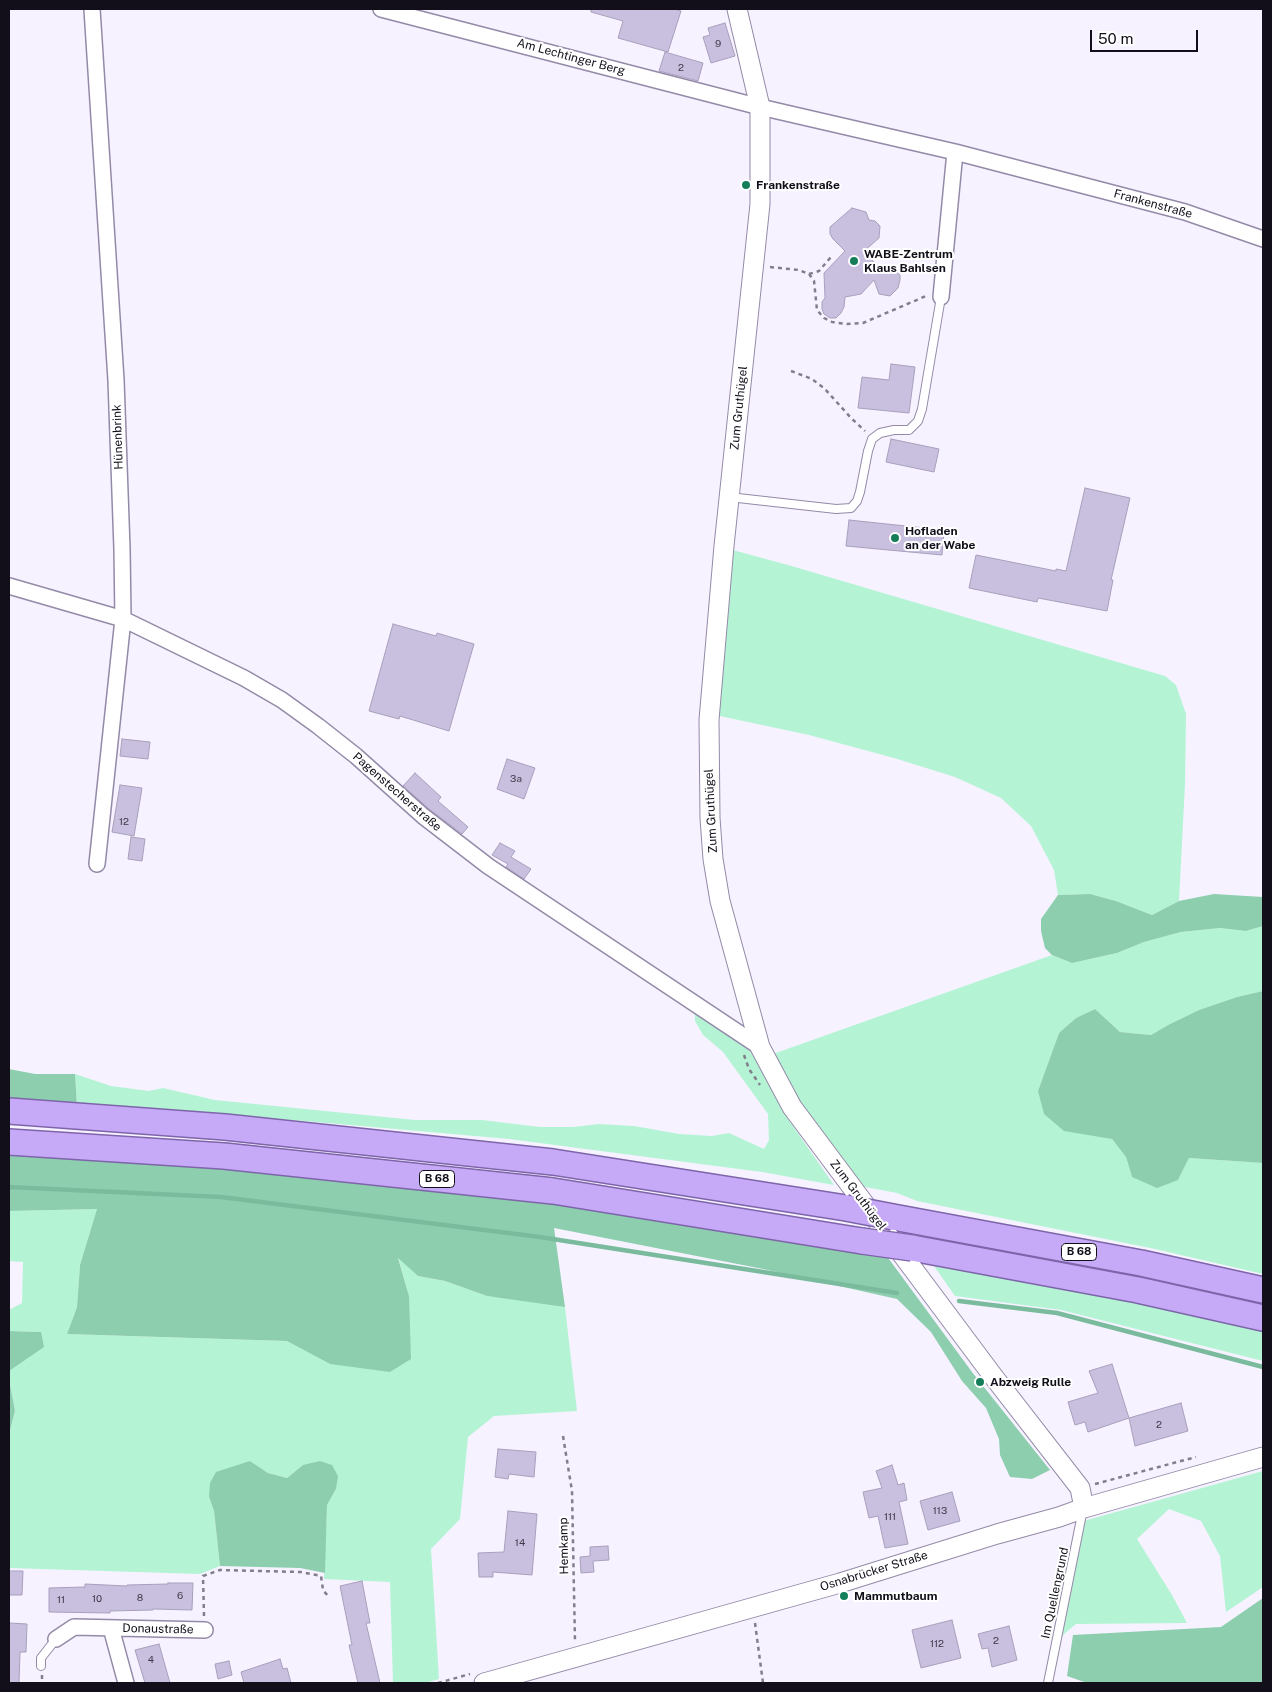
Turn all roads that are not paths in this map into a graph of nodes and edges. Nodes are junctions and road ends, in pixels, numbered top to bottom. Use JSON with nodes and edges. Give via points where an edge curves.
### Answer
{"nodes":[{"id":1,"x":92,"y":9,"type":"edge"},
{"id":2,"x":381,"y":9,"type":"edge"},
{"id":3,"x":736,"y":9,"type":"edge"},
{"id":4,"x":760,"y":107,"type":"junction"},
{"id":5,"x":955,"y":152,"type":"junction"},
{"id":6,"x":1263,"y":239,"type":"edge"},
{"id":7,"x":941,"y":294,"type":"joint"},
{"id":8,"x":729,"y":497,"type":"junction"},
{"id":9,"x":9,"y":586,"type":"edge"},
{"id":10,"x":123,"y":619,"type":"junction"},
{"id":11,"x":97,"y":864,"type":"dead end"},
{"id":12,"x":760,"y":1047,"type":"junction"},
{"id":13,"x":9,"y":1111,"type":"edge"},
{"id":14,"x":9,"y":1142,"type":"edge"},
{"id":15,"x":1263,"y":1290,"type":"edge"},
{"id":16,"x":1263,"y":1318,"type":"edge"},
{"id":17,"x":1263,"y":1457,"type":"edge"},
{"id":18,"x":1084,"y":1508,"type":"junction"},
{"id":19,"x":112,"y":1628,"type":"junction"},
{"id":20,"x":204,"y":1630,"type":"road end"},
{"id":21,"x":56,"y":1639,"type":"joint"},
{"id":22,"x":41,"y":1666,"type":"dead end"},
{"id":23,"x":126,"y":1683,"type":"edge"},
{"id":24,"x":484,"y":1683,"type":"edge"},
{"id":25,"x":1048,"y":1683,"type":"edge"}],
"edges":[{"from":1,"to":10,"type":"street","name":"Hünenbrink","via":[[116,380]]},
{"from":2,"to":4,"type":"street","name":"Am Lechtinger Berg"},
{"from":3,"to":4,"type":"street","name":"Zum Gruthügel"},
{"from":4,"to":5,"type":"street","name":"Frankenstraße"},
{"from":4,"to":8,"type":"street","name":"Zum Gruthügel","via":[[760,204]]},
{"from":5,"to":6,"type":"street","name":"Frankenstraße","via":[[1185,212]]},
{"from":5,"to":7,"type":"street"},
{"from":7,"to":8,"type":"lane","via":[[918,421],[909,430],[880,433],[872,440],[860,492],[851,508]]},
{"from":8,"to":12,"type":"street","name":"Zum Gruthügel","via":[[708,720],[710,818],[720,902]]},
{"from":9,"to":10,"type":"street","name":"Pagenstecherstraße"},
{"from":10,"to":11,"type":"street","name":"Hünenbrink"},
{"from":10,"to":12,"type":"street","name":"Pagenstecherstraße","via":[[282,700],[488,866]]},
{"from":12,"to":18,"type":"street","name":"Zum Gruthügel","via":[[792,1107],[1080,1488]]},
{"from":13,"to":15,"type":"highway","number":"B 68","bridge":true,"via":[[225,1127],[553,1162],[846,1208]]},
{"from":14,"to":16,"type":"highway","number":"B 68","bridge":true,"via":[[224,1156],[553,1192],[912,1248],[1138,1290]]},
{"from":17,"to":18,"type":"street","name":"Osnabrücker Straße"},
{"from":18,"to":24,"type":"street","name":"Osnabrücker Straße","via":[[840,1583]]},
{"from":18,"to":25,"type":"lane","name":"Im Quellengrund"},
{"from":19,"to":20,"type":"street","name":"Donaustraße"},
{"from":19,"to":21,"type":"street","name":"Donaustraße","via":[[74,1627]]},
{"from":19,"to":23,"type":"street","name":"Donaustraße"},
{"from":21,"to":22,"type":"lane","via":[[41,1658]]}]}
